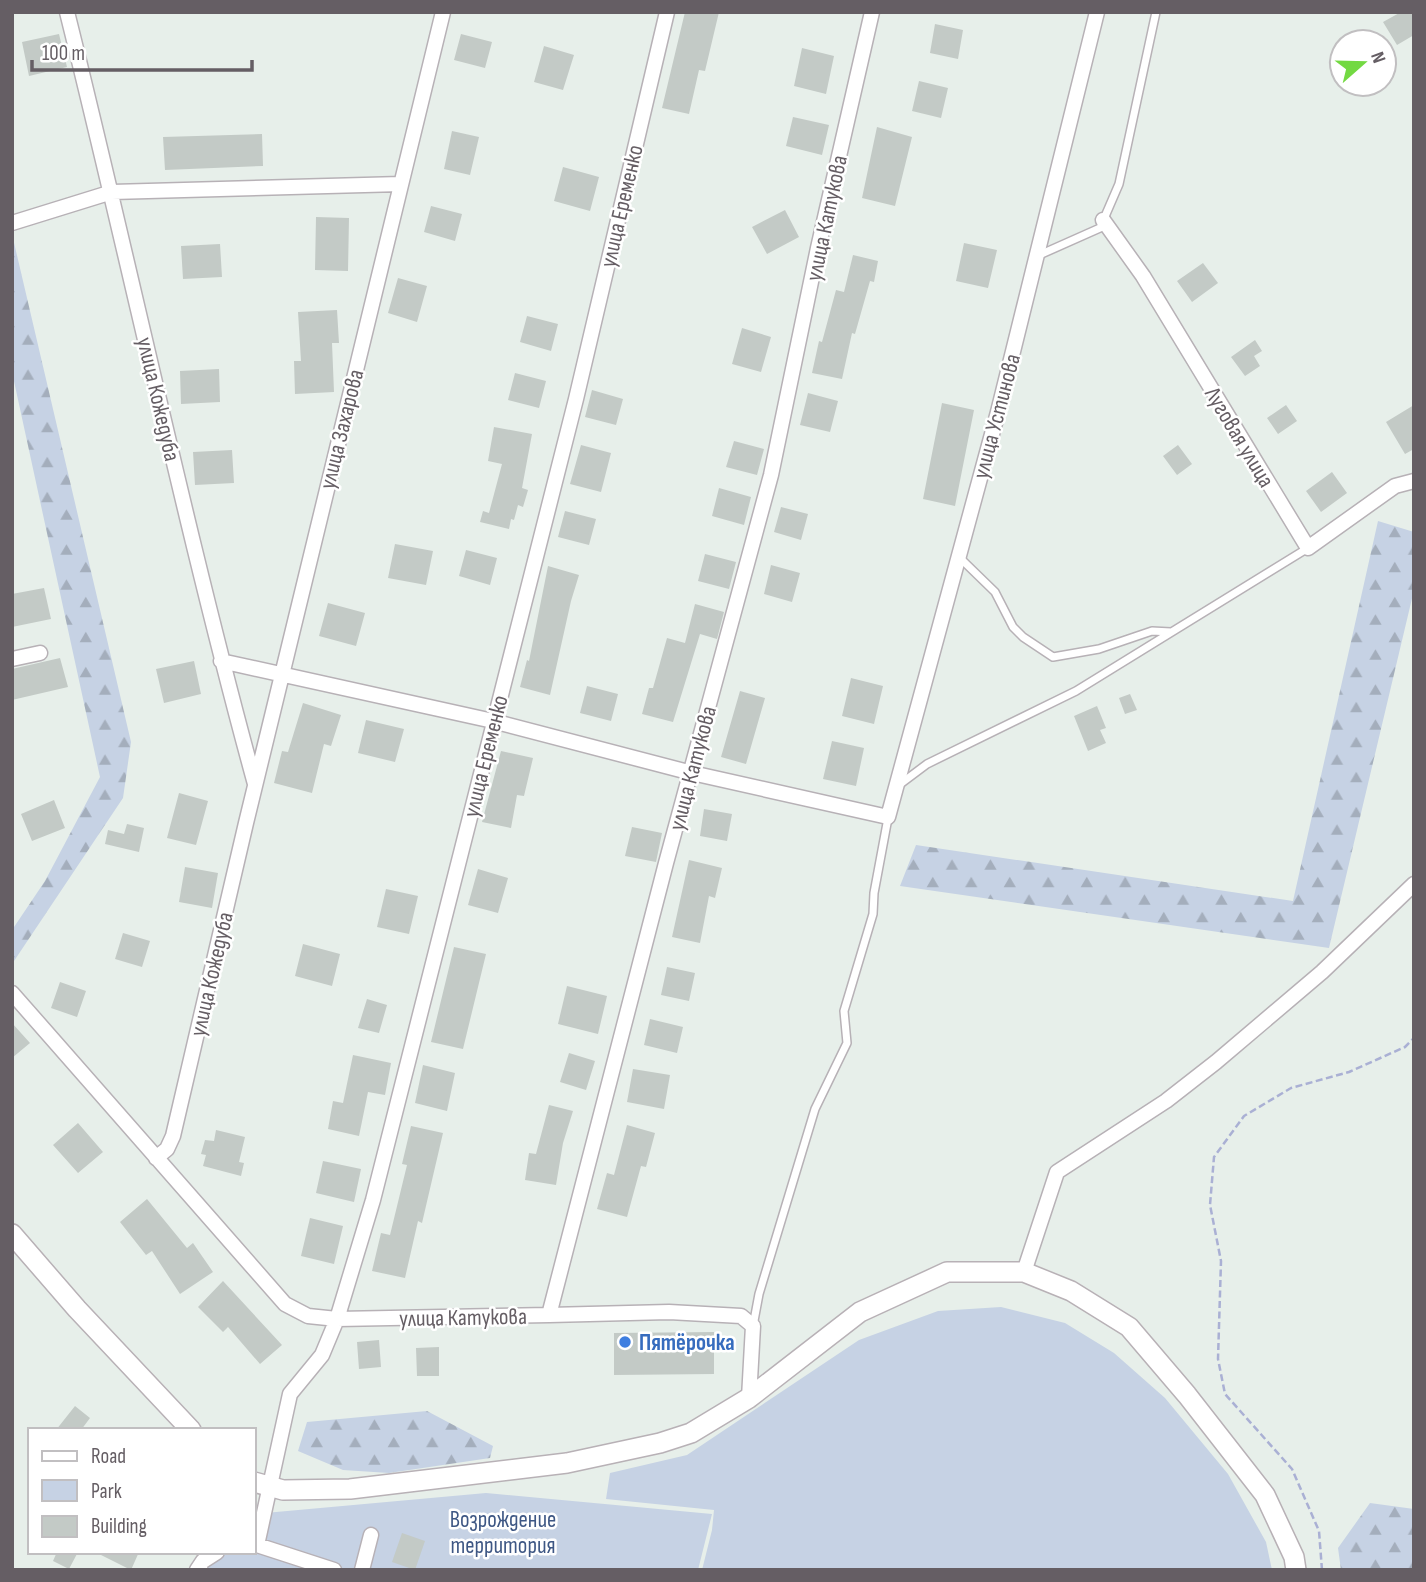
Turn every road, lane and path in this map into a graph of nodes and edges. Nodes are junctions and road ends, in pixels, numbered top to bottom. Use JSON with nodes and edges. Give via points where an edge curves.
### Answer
{"nodes":[{"id":1,"x":67,"y":12,"type":"edge"},
{"id":2,"x":443,"y":12,"type":"edge"},
{"id":3,"x":667,"y":12,"type":"edge"},
{"id":4,"x":872,"y":12,"type":"edge"},
{"id":5,"x":1097,"y":12,"type":"edge"},
{"id":6,"x":1156,"y":12,"type":"edge"},
{"id":7,"x":401,"y":184,"type":"junction"},
{"id":8,"x":112,"y":192,"type":"junction"},
{"id":9,"x":1103,"y":220,"type":"junction"},
{"id":10,"x":12,"y":223,"type":"edge"},
{"id":11,"x":1037,"y":256,"type":"junction"},
{"id":12,"x":1414,"y":481,"type":"edge"},
{"id":13,"x":1308,"y":548,"type":"junction"},
{"id":14,"x":959,"y":556,"type":"junction"},
{"id":15,"x":1172,"y":632,"type":"junction"},
{"id":16,"x":40,"y":653,"type":"dead end"},
{"id":17,"x":12,"y":659,"type":"edge"},
{"id":18,"x":221,"y":661,"type":"junction"},
{"id":19,"x":282,"y":674,"type":"junction"},
{"id":20,"x":493,"y":721,"type":"junction"},
{"id":21,"x":692,"y":773,"type":"junction"},
{"id":22,"x":255,"y":785,"type":"junction"},
{"id":23,"x":896,"y":787,"type":"junction"},
{"id":24,"x":888,"y":817,"type":"junction"},
{"id":25,"x":1414,"y":884,"type":"edge"},
{"id":26,"x":12,"y":993,"type":"edge"},
{"id":27,"x":1414,"y":1038,"type":"edge"},
{"id":28,"x":156,"y":1158,"type":"junction"},
{"id":29,"x":12,"y":1234,"type":"edge"},
{"id":30,"x":1024,"y":1272,"type":"junction"},
{"id":31,"x":549,"y":1315,"type":"junction"},
{"id":32,"x":337,"y":1319,"type":"junction"},
{"id":33,"x":753,"y":1326,"type":"junction"},
{"id":34,"x":749,"y":1398,"type":"junction"},
{"id":35,"x":189,"y":1428,"type":"edge"},
{"id":36,"x":262,"y":1484,"type":"edge"},
{"id":37,"x":371,"y":1535,"type":"dead end"},
{"id":38,"x":256,"y":1536,"type":"edge"},
{"id":39,"x":256,"y":1545,"type":"edge"},
{"id":40,"x":214,"y":1554,"type":"edge"},
{"id":41,"x":197,"y":1570,"type":"edge"},
{"id":42,"x":334,"y":1570,"type":"edge"},
{"id":43,"x":362,"y":1570,"type":"edge"},
{"id":44,"x":1296,"y":1570,"type":"edge"},
{"id":45,"x":1322,"y":1570,"type":"edge"}],
"edges":[{"from":1,"to":8,"type":"street","name":"улица Кожедуба"},
{"from":2,"to":7,"type":"street","name":"улица Захарова"},
{"from":3,"to":20,"type":"street","name":"улица Еременко","via":[[576,399]]},
{"from":4,"to":21,"type":"street","name":"улица Катукова","via":[[771,475]]},
{"from":5,"to":11,"type":"street","name":"улица Устинова"},
{"from":6,"to":9,"type":"lane","via":[[1119,184]]},
{"from":7,"to":8,"type":"street"},
{"from":7,"to":19,"type":"street","name":"улица Захарова"},
{"from":8,"to":10,"type":"street"},
{"from":8,"to":18,"type":"street","name":"улица Кожедуба"},
{"from":9,"to":11,"type":"lane","via":[[1100,228]]},
{"from":9,"to":13,"type":"street","name":"Луговая улица","via":[[1143,276]]},
{"from":11,"to":14,"type":"street","name":"улица Устинова"},
{"from":12,"to":13,"type":"street","via":[[1395,486]]},
{"from":13,"to":15,"type":"lane"},
{"from":14,"to":15,"type":"lane","via":[[995,592],[1013,627],[1053,657],[1099,649],[1152,631]]},
{"from":14,"to":23,"type":"street","name":"улица Устинова"},
{"from":15,"to":23,"type":"lane","via":[[1076,691],[926,764]]},
{"from":16,"to":17,"type":"street"},
{"from":18,"to":19,"type":"street"},
{"from":18,"to":22,"type":"street","name":"улица Кожедуба"},
{"from":19,"to":20,"type":"street"},
{"from":19,"to":22,"type":"street","name":"улица Кожедуба"},
{"from":20,"to":21,"type":"street"},
{"from":20,"to":32,"type":"street","name":"улица Еременко","via":[[373,1200]]},
{"from":21,"to":24,"type":"street"},
{"from":21,"to":31,"type":"street","name":"улица Катукова"},
{"from":22,"to":28,"type":"street","name":"улица Кожедуба","via":[[173,1136]]},
{"from":23,"to":24,"type":"street","name":"улица Устинова"},
{"from":24,"to":33,"type":"lane","via":[[873,914],[845,1011],[847,1043],[815,1109]]},
{"from":25,"to":30,"type":"street","via":[[1322,972],[1216,1062],[1166,1101],[1057,1172]]},
{"from":26,"to":28,"type":"street"},
{"from":27,"to":45,"type":"path","via":[[1405,1047],[1349,1072],[1291,1088],[1244,1116],[1214,1157],[1210,1205],[1221,1261],[1218,1359],[1226,1394],[1292,1469],[1319,1531]]},
{"from":28,"to":32,"type":"street","via":[[285,1304],[309,1316]]},
{"from":29,"to":35,"type":"main road"},
{"from":30,"to":34,"type":"main road","via":[[947,1272],[860,1312]]},
{"from":30,"to":44,"type":"main road","via":[[1071,1291],[1129,1328],[1265,1495]]},
{"from":31,"to":32,"type":"street","name":"улица Катукова"},
{"from":31,"to":33,"type":"street","via":[[669,1312],[741,1316]]},
{"from":32,"to":36,"type":"street","name":"улица Еременко","via":[[322,1356],[290,1394]]},
{"from":33,"to":34,"type":"street"},
{"from":34,"to":36,"type":"main road","via":[[691,1433],[580,1461],[350,1489],[283,1490]]},
{"from":36,"to":38,"type":"street","name":"улица Еременко"},
{"from":37,"to":43,"type":"street"},
{"from":39,"to":42,"type":"street"},
{"from":40,"to":41,"type":"street"}]}
